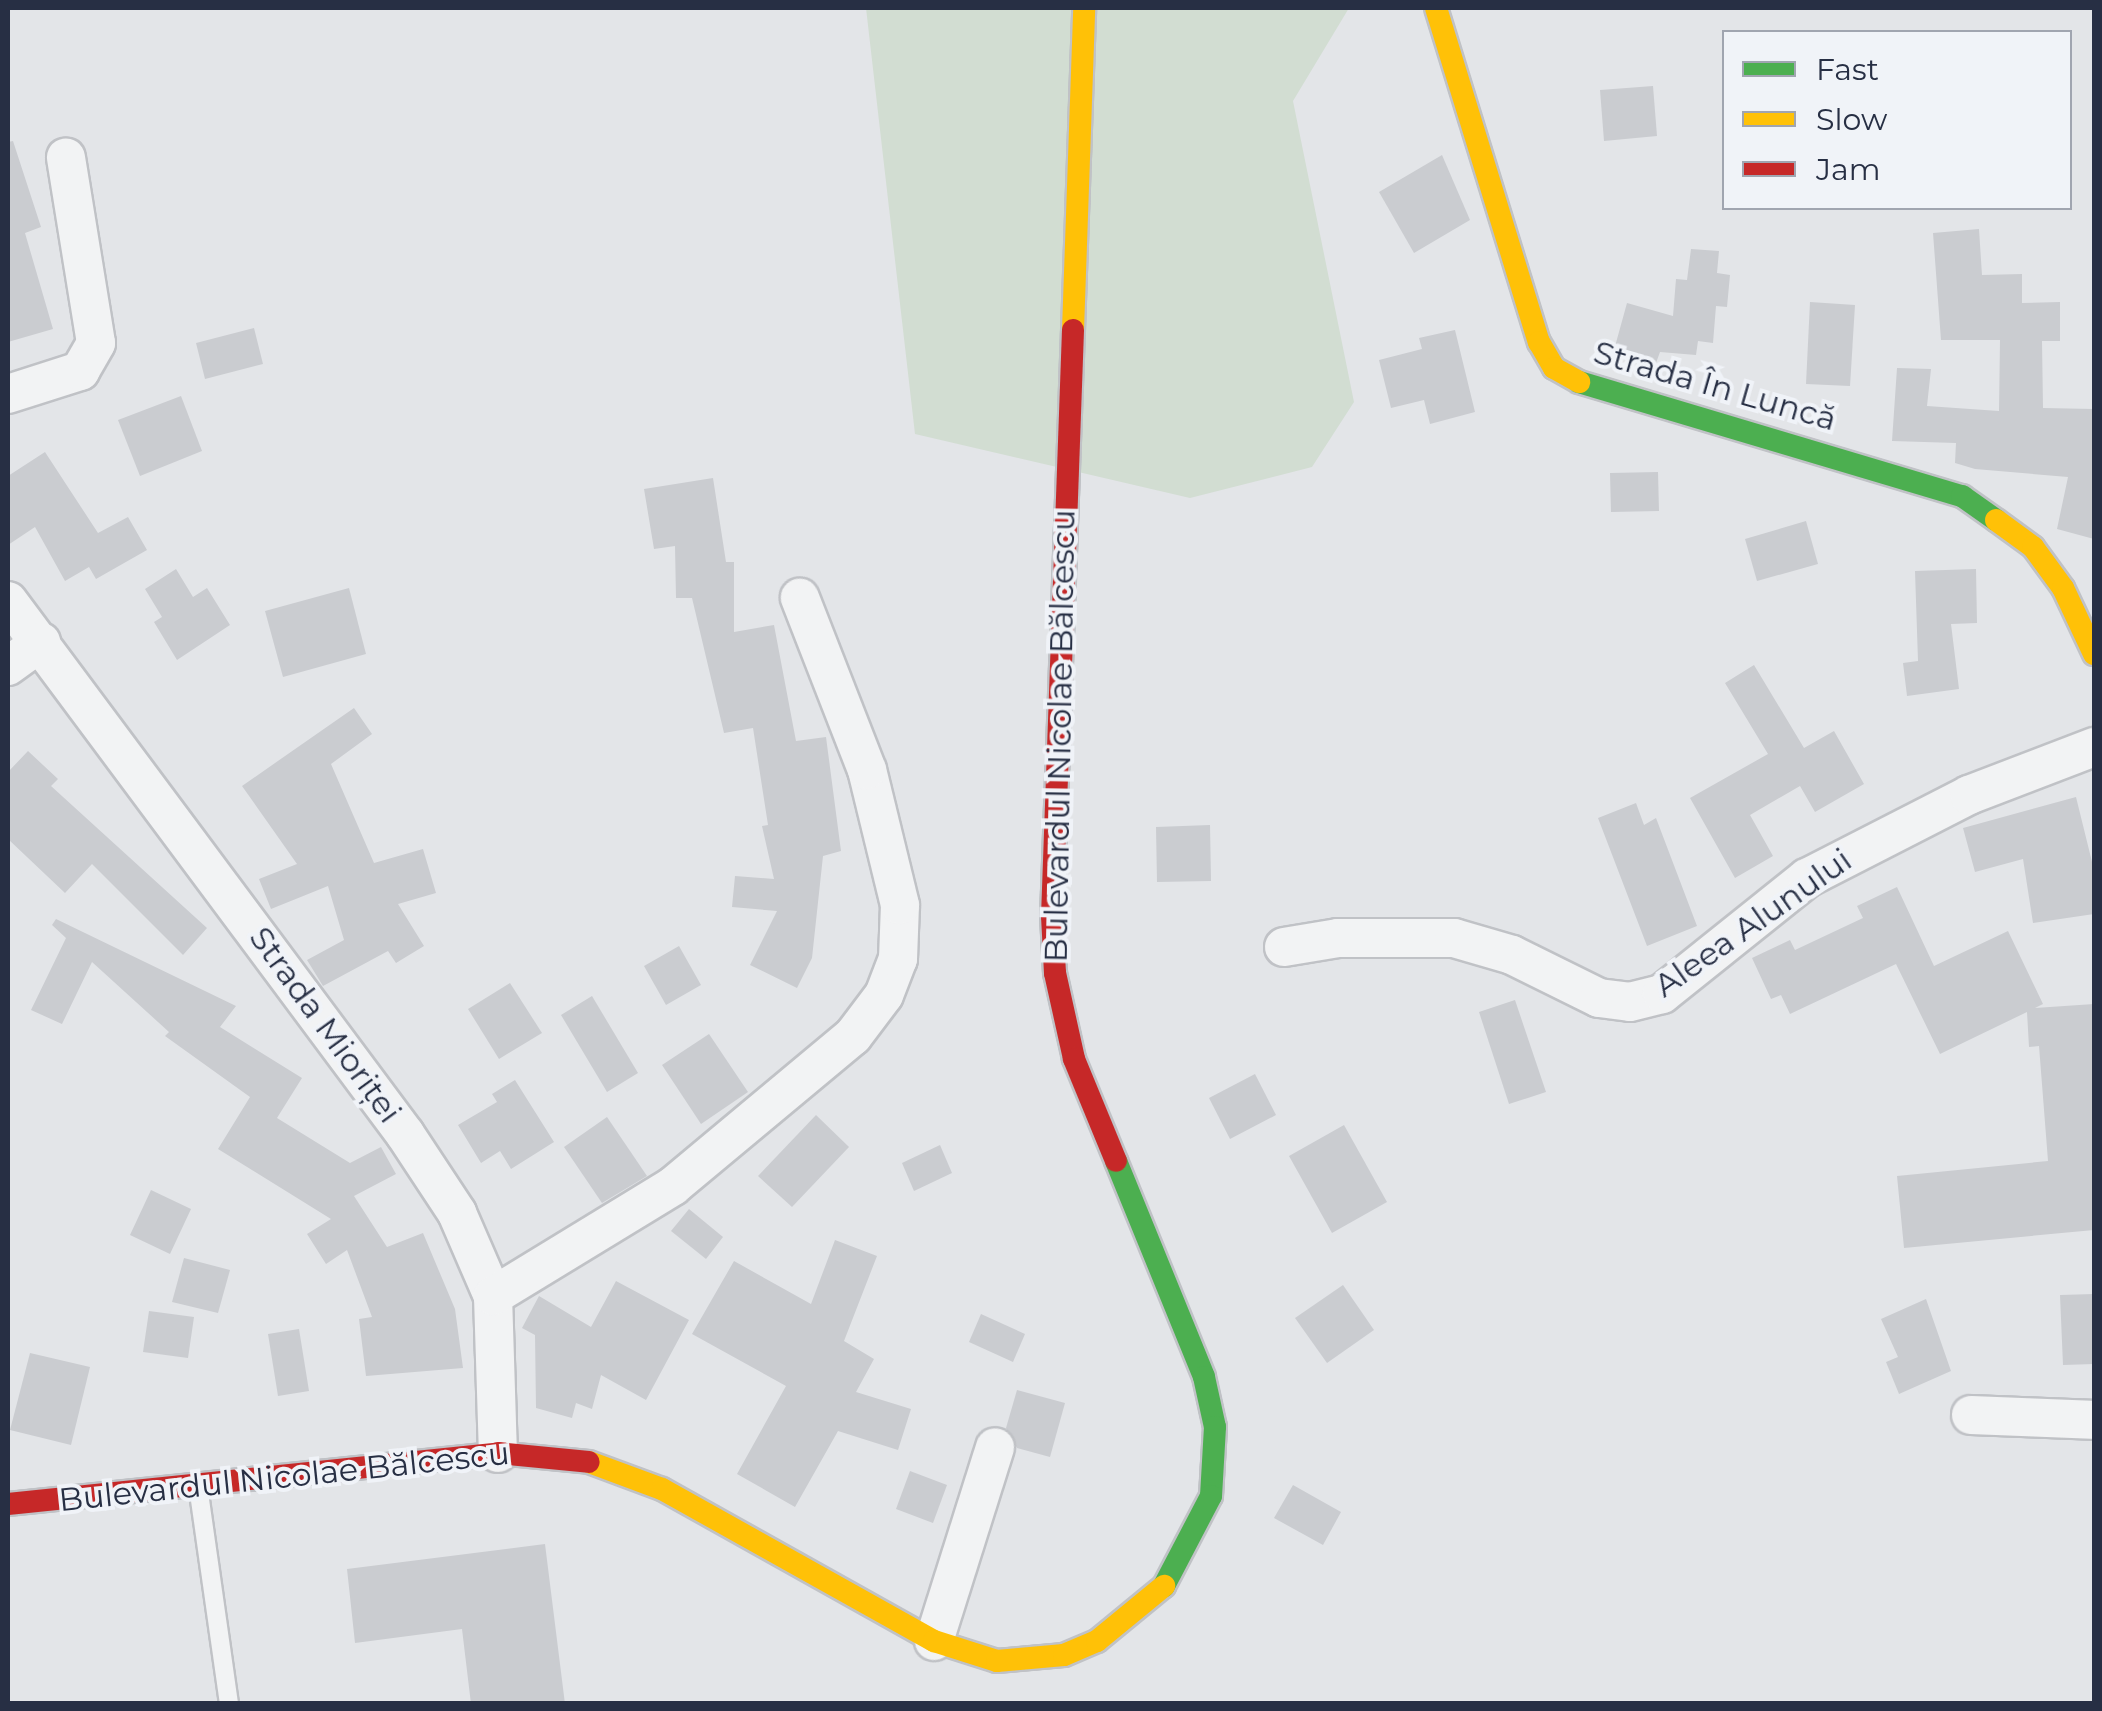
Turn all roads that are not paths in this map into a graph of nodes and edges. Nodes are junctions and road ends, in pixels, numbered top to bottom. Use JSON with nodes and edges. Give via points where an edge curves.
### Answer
{"nodes":[{"id":1,"x":1084,"y":8,"type":"edge"},
{"id":2,"x":1436,"y":8,"type":"edge"},
{"id":3,"x":66,"y":157,"type":"dead end"},
{"id":4,"x":8,"y":394,"type":"edge"},
{"id":5,"x":800,"y":598,"type":"dead end"},
{"id":6,"x":8,"y":601,"type":"edge"},
{"id":7,"x":41,"y":642,"type":"junction"},
{"id":8,"x":2094,"y":654,"type":"edge"},
{"id":9,"x":8,"y":666,"type":"edge"},
{"id":10,"x":2094,"y":747,"type":"edge"},
{"id":11,"x":1284,"y":946,"type":"dead end"},
{"id":12,"x":494,"y":1296,"type":"junction"},
{"id":13,"x":1971,"y":1415,"type":"dead end"},
{"id":14,"x":2094,"y":1420,"type":"edge"},
{"id":15,"x":994,"y":1446,"type":"dead end"},
{"id":16,"x":498,"y":1453,"type":"junction"},
{"id":17,"x":198,"y":1486,"type":"junction"},
{"id":18,"x":8,"y":1504,"type":"edge"},
{"id":19,"x":934,"y":1641,"type":"junction"},
{"id":20,"x":229,"y":1704,"type":"edge"}],
"edges":[{"from":1,"to":19,"type":"street","name":"Bulevardul Nicolae Bălcescu","via":[[1055,695],[1056,973],[1074,1059],[1204,1376],[1216,1467],[1201,1524],[1178,1566],[1157,1595],[1097,1641],[1064,1656],[998,1662]]},
{"from":2,"to":8,"type":"street","name":"Strada În Luncă","via":[[1539,342],[1554,368],[1578,382],[1962,496],[2032,547],[2063,588]]},
{"from":3,"to":4,"type":"street","via":[[96,343],[80,370]]},
{"from":5,"to":12,"type":"street","via":[[868,770],[900,905],[898,959],[884,995],[853,1036],[673,1186]]},
{"from":6,"to":7,"type":"street","name":"Strada Mioriței"},
{"from":7,"to":9,"type":"street"},
{"from":7,"to":12,"type":"street","name":"Strada Mioriței","via":[[406,1134],[456,1213]]},
{"from":10,"to":11,"type":"street","name":"Aleea Alunului","via":[[1970,795],[1807,878],[1662,994],[1630,1002],[1599,998],[1512,956],[1454,938],[1338,938]]},
{"from":12,"to":16,"type":"street","name":"Strada Mioriței"},
{"from":13,"to":14,"type":"street"},
{"from":15,"to":19,"type":"street"},
{"from":16,"to":17,"type":"street","name":"Bulevardul Nicolae Bălcescu"},
{"from":16,"to":19,"type":"street","name":"Bulevardul Nicolae Bălcescu","via":[[539,1453],[615,1468]]},
{"from":17,"to":18,"type":"street","name":"Bulevardul Nicolae Bălcescu"},
{"from":17,"to":20,"type":"lane"}]}
